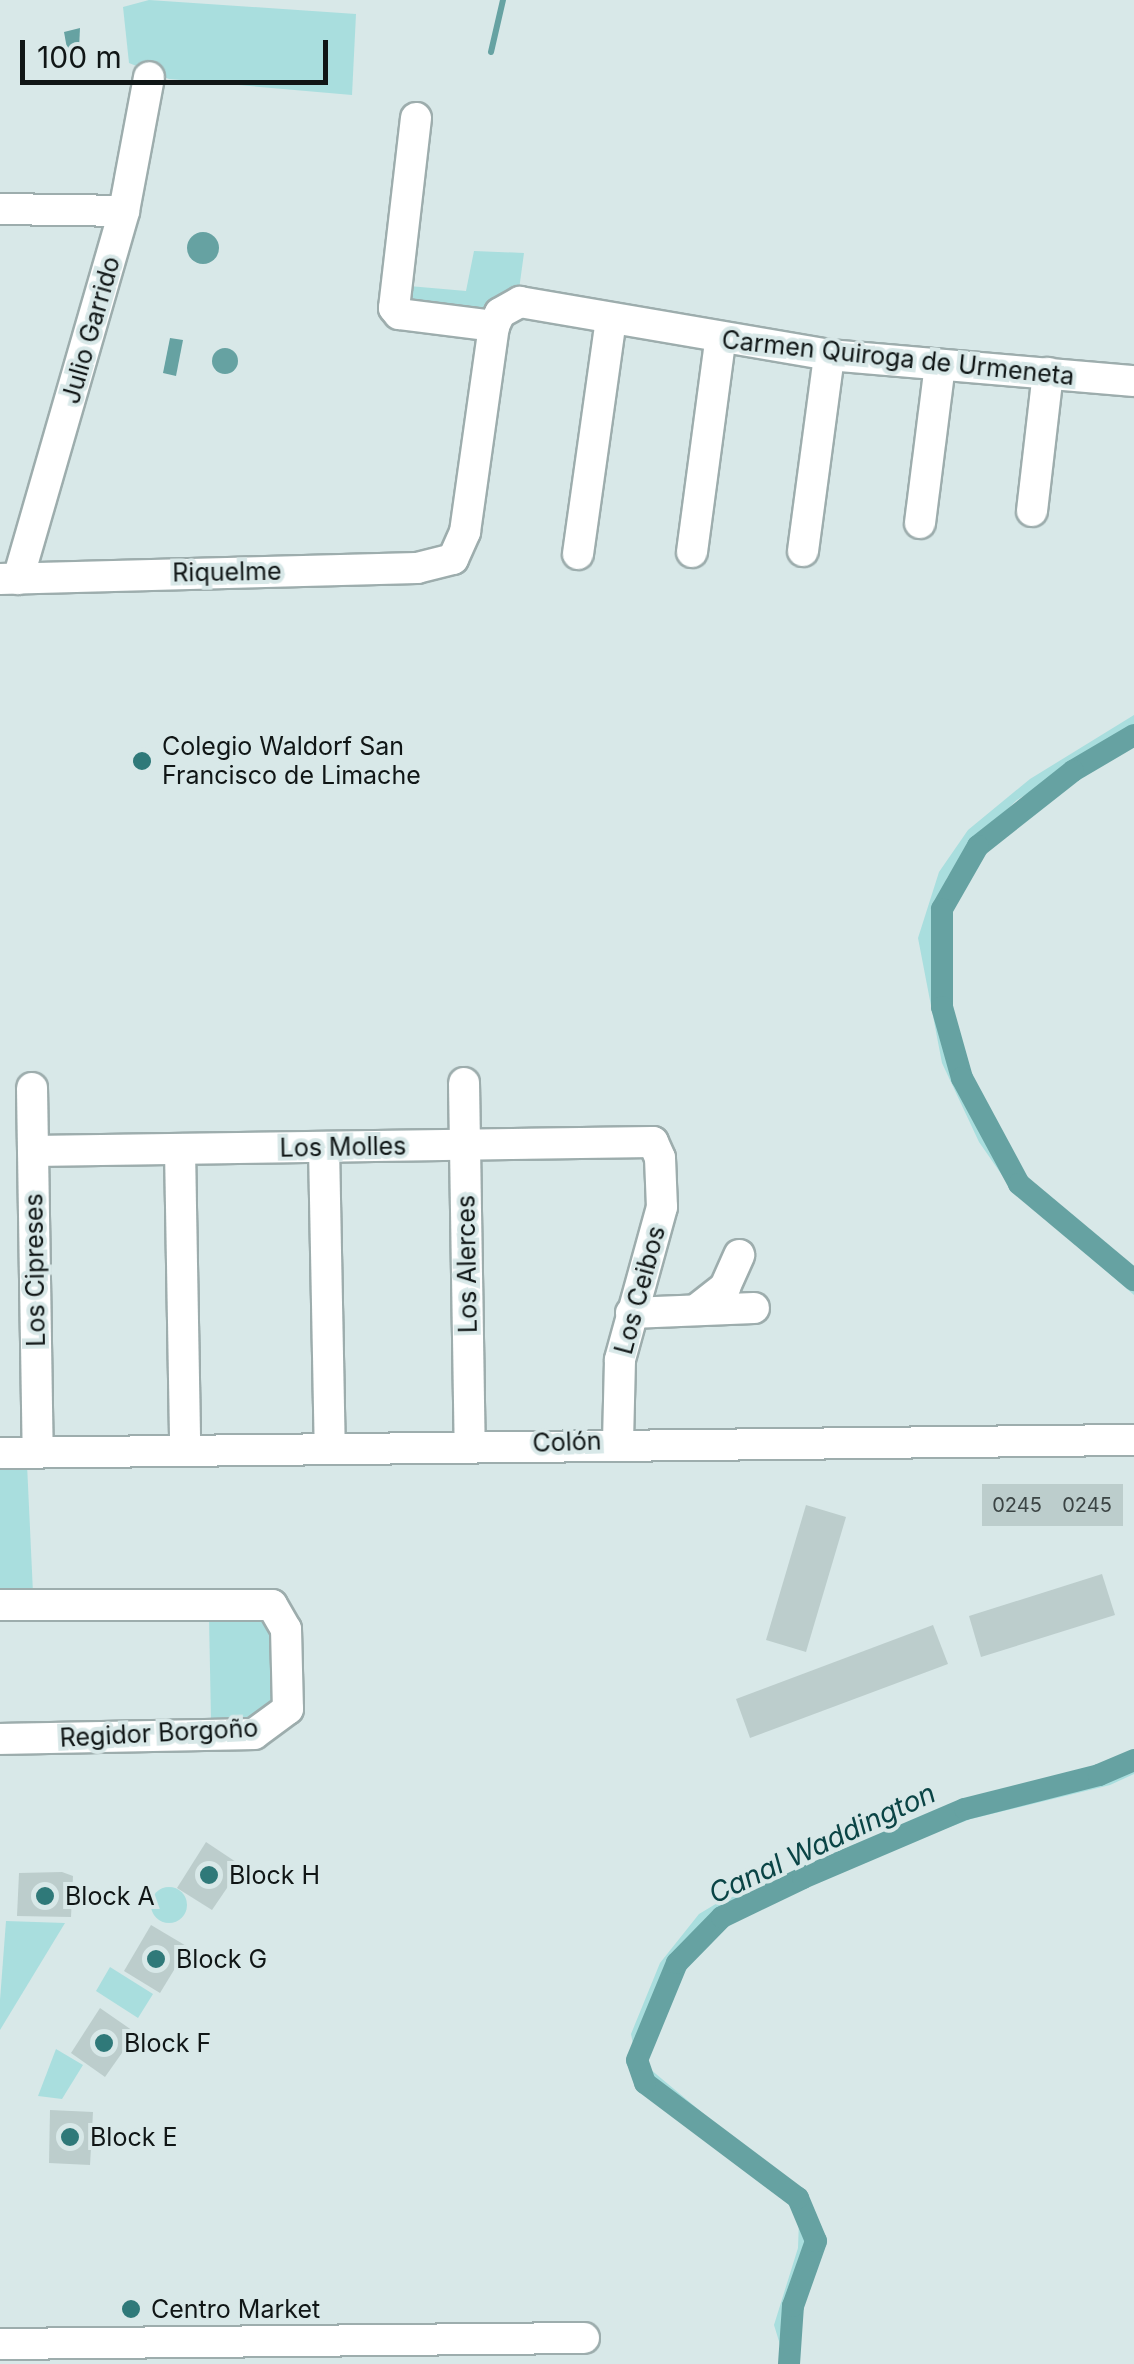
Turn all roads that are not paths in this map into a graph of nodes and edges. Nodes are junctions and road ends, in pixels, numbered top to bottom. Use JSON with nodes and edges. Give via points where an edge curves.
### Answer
{"nodes":[{"id":1,"x":150,"y":78,"type":"dead end"},
{"id":2,"x":416,"y":118,"type":"dead end"},
{"id":3,"x":0,"y":210,"type":"edge"},
{"id":4,"x":124,"y":211,"type":"junction"},
{"id":5,"x":610,"y":320,"type":"junction"},
{"id":6,"x":494,"y":326,"type":"junction"},
{"id":7,"x":720,"y":341,"type":"junction"},
{"id":8,"x":829,"y":356,"type":"junction"},
{"id":9,"x":940,"y":365,"type":"junction"},
{"id":10,"x":1048,"y":373,"type":"junction"},
{"id":11,"x":1134,"y":381,"type":"edge"},
{"id":12,"x":1032,"y":512,"type":"dead end"},
{"id":13,"x":920,"y":524,"type":"dead end"},
{"id":14,"x":804,"y":551,"type":"dead end"},
{"id":15,"x":692,"y":552,"type":"dead end"},
{"id":16,"x":578,"y":554,"type":"dead end"},
{"id":17,"x":9,"y":579,"type":"edge"},
{"id":18,"x":464,"y":1083,"type":"dead end"},
{"id":19,"x":32,"y":1088,"type":"dead end"},
{"id":20,"x":653,"y":1142,"type":"joint"},
{"id":21,"x":464,"y":1145,"type":"junction"},
{"id":22,"x":324,"y":1147,"type":"junction"},
{"id":23,"x":180,"y":1149,"type":"junction"},
{"id":24,"x":33,"y":1151,"type":"junction"},
{"id":25,"x":739,"y":1256,"type":"dead end"},
{"id":26,"x":754,"y":1308,"type":"dead end"},
{"id":27,"x":697,"y":1309,"type":"junction"},
{"id":28,"x":631,"y":1313,"type":"junction"},
{"id":29,"x":1134,"y":1440,"type":"edge"},
{"id":30,"x":618,"y":1441,"type":"junction"},
{"id":31,"x":470,"y":1445,"type":"junction"},
{"id":32,"x":330,"y":1448,"type":"junction"},
{"id":33,"x":185,"y":1449,"type":"junction"},
{"id":34,"x":38,"y":1452,"type":"junction"},
{"id":35,"x":0,"y":1453,"type":"edge"},
{"id":36,"x":0,"y":1605,"type":"edge"},
{"id":37,"x":0,"y":1739,"type":"edge"},
{"id":38,"x":584,"y":2338,"type":"dead end"},
{"id":39,"x":0,"y":2344,"type":"edge"},
{"id":40,"x":354,"y":2354,"type":"edge"},
{"id":41,"x":140,"y":2355,"type":"edge"}],
"edges":[{"from":1,"to":4,"type":"street","name":"Julio Garrido"},
{"from":2,"to":6,"type":"street","via":[[394,308],[398,314]]},
{"from":3,"to":4,"type":"street"},
{"from":4,"to":17,"type":"street","name":"Julio Garrido"},
{"from":5,"to":6,"type":"street","name":"Carmen Quiroga de Urmeneta","via":[[520,302],[500,313]]},
{"from":5,"to":7,"type":"street","name":"Carmen Quiroga de Urmeneta"},
{"from":5,"to":16,"type":"street"},
{"from":6,"to":17,"type":"street","name":"Riquelme","via":[[465,532],[453,559],[417,568]]},
{"from":7,"to":8,"type":"street","name":"Carmen Quiroga de Urmeneta"},
{"from":7,"to":15,"type":"street"},
{"from":8,"to":9,"type":"street","name":"Carmen Quiroga de Urmeneta"},
{"from":8,"to":14,"type":"street"},
{"from":9,"to":10,"type":"street","name":"Carmen Quiroga de Urmeneta"},
{"from":9,"to":13,"type":"street"},
{"from":10,"to":11,"type":"street","name":"Carmen Quiroga de Urmeneta"},
{"from":10,"to":12,"type":"street"},
{"from":18,"to":21,"type":"street","name":"Los Alerces"},
{"from":19,"to":24,"type":"street","name":"Los Cipreses"},
{"from":20,"to":21,"type":"street","name":"Los Molles"},
{"from":20,"to":28,"type":"street","name":"Los Ceibos","via":[[662,1207]]},
{"from":21,"to":22,"type":"street","name":"Los Molles"},
{"from":21,"to":31,"type":"street","name":"Los Alerces"},
{"from":22,"to":23,"type":"street","name":"Los Molles"},
{"from":22,"to":32,"type":"street"},
{"from":23,"to":24,"type":"street","name":"Los Molles"},
{"from":23,"to":33,"type":"street"},
{"from":24,"to":34,"type":"street","name":"Los Cipreses"},
{"from":25,"to":27,"type":"street","via":[[726,1287]]},
{"from":26,"to":27,"type":"street"},
{"from":27,"to":28,"type":"street"},
{"from":28,"to":30,"type":"street","name":"Los Ceibos","via":[[620,1360]]},
{"from":29,"to":30,"type":"street","name":"Colón"},
{"from":30,"to":31,"type":"street","name":"Colón"},
{"from":31,"to":32,"type":"street","name":"Colón"},
{"from":32,"to":33,"type":"street","name":"Colón"},
{"from":33,"to":34,"type":"street","name":"Colón"},
{"from":34,"to":35,"type":"street","name":"Colón"},
{"from":36,"to":37,"type":"street","name":"Regidor Borgoño","via":[[272,1604],[286,1629],[288,1709],[254,1734]]},
{"from":38,"to":40,"type":"street"},
{"from":39,"to":41,"type":"street"},
{"from":40,"to":41,"type":"street"}]}
